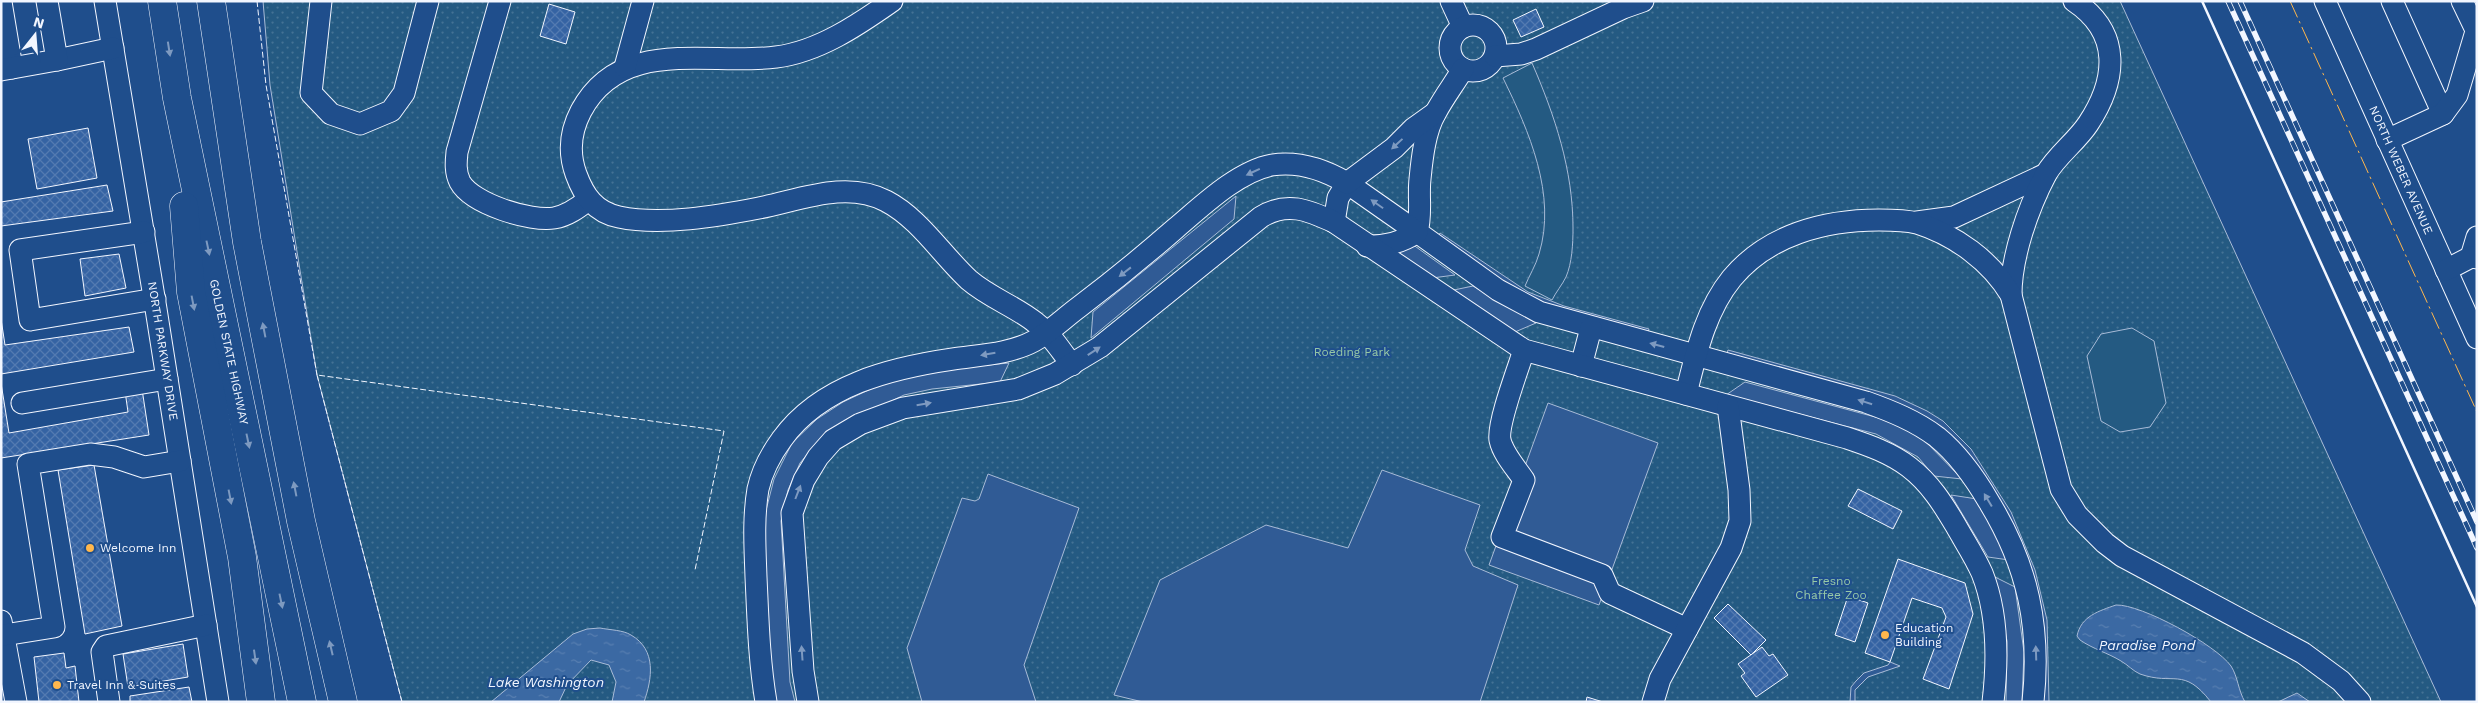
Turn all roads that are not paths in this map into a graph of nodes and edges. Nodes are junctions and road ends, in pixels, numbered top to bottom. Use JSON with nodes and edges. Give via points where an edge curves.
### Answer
{"nodes":[{"id":1,"x":47,"y":1,"type":"edge"},
{"id":2,"x":105,"y":1,"type":"edge"},
{"id":3,"x":162,"y":1,"type":"edge"},
{"id":4,"x":211,"y":1,"type":"edge"},
{"id":5,"x":230,"y":1,"type":"edge"},
{"id":6,"x":320,"y":1,"type":"edge"},
{"id":7,"x":428,"y":1,"type":"edge"},
{"id":8,"x":500,"y":1,"type":"edge"},
{"id":9,"x":643,"y":1,"type":"edge"},
{"id":10,"x":892,"y":1,"type":"edge"},
{"id":11,"x":1450,"y":1,"type":"edge"},
{"id":12,"x":1643,"y":1,"type":"edge"},
{"id":13,"x":2074,"y":1,"type":"edge"},
{"id":14,"x":2325,"y":1,"type":"edge"},
{"id":15,"x":2392,"y":1,"type":"edge"},
{"id":16,"x":2462,"y":1,"type":"edge"},
{"id":17,"x":1,"y":2,"type":"edge"},
{"id":18,"x":1463,"y":27,"type":"junction"},
{"id":19,"x":2476,"y":29,"type":"edge"},
{"id":20,"x":113,"y":48,"type":"junction"},
{"id":21,"x":1495,"y":56,"type":"junction"},
{"id":22,"x":57,"y":60,"type":"junction"},
{"id":23,"x":625,"y":67,"type":"junction"},
{"id":24,"x":7,"y":69,"type":"edge"},
{"id":25,"x":1463,"y":69,"type":"junction"},
{"id":26,"x":176,"y":98,"type":"junction"},
{"id":27,"x":1435,"y":113,"type":"junction"},
{"id":28,"x":2443,"y":114,"type":"junction"},
{"id":29,"x":2387,"y":140,"type":"junction"},
{"id":30,"x":2046,"y":174,"type":"junction"},
{"id":31,"x":1347,"y":183,"type":"junction"},
{"id":32,"x":588,"y":200,"type":"junction"},
{"id":33,"x":1334,"y":222,"type":"junction"},
{"id":34,"x":1916,"y":223,"type":"junction"},
{"id":35,"x":144,"y":232,"type":"junction"},
{"id":36,"x":1417,"y":232,"type":"junction"},
{"id":37,"x":247,"y":242,"type":"junction"},
{"id":38,"x":1367,"y":246,"type":"junction"},
{"id":39,"x":2475,"y":251,"type":"edge"},
{"id":40,"x":2446,"y":270,"type":"junction"},
{"id":41,"x":2012,"y":295,"type":"junction"},
{"id":42,"x":155,"y":299,"type":"junction"},
{"id":43,"x":1591,"y":328,"type":"junction"},
{"id":44,"x":1046,"y":332,"type":"junction"},
{"id":45,"x":2477,"y":338,"type":"edge"},
{"id":46,"x":1524,"y":350,"type":"junction"},
{"id":47,"x":1696,"y":355,"type":"junction"},
{"id":48,"x":1072,"y":365,"type":"junction"},
{"id":49,"x":1581,"y":366,"type":"junction"},
{"id":50,"x":167,"y":379,"type":"junction"},
{"id":51,"x":1686,"y":394,"type":"junction"},
{"id":52,"x":22,"y":403,"type":"dead end"},
{"id":53,"x":1728,"y":406,"type":"junction"},
{"id":54,"x":180,"y":461,"type":"junction"},
{"id":55,"x":206,"y":625,"type":"junction"},
{"id":56,"x":3,"y":628,"type":"edge"},
{"id":57,"x":1687,"y":629,"type":"junction"},
{"id":58,"x":343,"y":700,"type":"edge"},
{"id":59,"x":16,"y":702,"type":"edge"},
{"id":60,"x":109,"y":702,"type":"edge"},
{"id":61,"x":218,"y":702,"type":"edge"},
{"id":62,"x":261,"y":702,"type":"edge"},
{"id":63,"x":302,"y":702,"type":"edge"},
{"id":64,"x":766,"y":702,"type":"edge"},
{"id":65,"x":808,"y":702,"type":"edge"},
{"id":66,"x":1653,"y":702,"type":"edge"},
{"id":67,"x":1993,"y":702,"type":"edge"},
{"id":68,"x":2033,"y":702,"type":"edge"},
{"id":69,"x":2360,"y":702,"type":"edge"}],
"edges":[{"from":1,"to":22,"type":"street"},
{"from":2,"to":20,"type":"street","name":"NORTH PARKWAY DRIVE"},
{"from":3,"to":26,"type":"highway","name":"GOLDEN STATE HIGHWAY","one_way":true},
{"from":4,"to":37,"type":"highway"},
{"from":5,"to":37,"type":"highway"},
{"from":6,"to":7,"type":"street","via":[[311,93],[331,114],[360,124],[391,111],[404,93]]},
{"from":8,"to":32,"type":"street","via":[[457,152],[455,167],[460,182],[485,201],[531,218],[556,218],[576,210]]},
{"from":9,"to":23,"type":"street"},
{"from":10,"to":23,"type":"street","via":[[821,45],[800,52],[776,57],[653,60]]},
{"from":11,"to":18,"type":"street"},
{"from":12,"to":21,"type":"street","via":[[1536,49]]},
{"from":13,"to":30,"type":"street","via":[[2097,19],[2103,29],[2111,62],[2108,82],[2087,125]]},
{"from":14,"to":29,"type":"street","name":"NORTH WEBER AVENUE"},
{"from":15,"to":28,"type":"street"},
{"from":16,"to":19,"type":"street"},
{"from":17,"to":24,"type":"street"},
{"from":18,"to":21,"type":"street","via":[[1478,26],[1491,34]]},
{"from":18,"to":25,"type":"street","via":[[1450,44],[1452,59]]},
{"from":19,"to":28,"type":"street","via":[[2457,95]]},
{"from":20,"to":22,"type":"street"},
{"from":20,"to":35,"type":"street","name":"NORTH PARKWAY DRIVE"},
{"from":21,"to":25,"type":"street","via":[[1478,71]]},
{"from":22,"to":24,"type":"street"},
{"from":23,"to":32,"type":"street","via":[[597,89],[583,107],[573,130],[570,150],[575,172]]},
{"from":25,"to":27,"type":"street"},
{"from":26,"to":62,"type":"highway","one_way":true,"via":[[191,292],[242,557]]},
{"from":26,"to":63,"type":"highway","name":"GOLDEN STATE HIGHWAY","one_way":true},
{"from":27,"to":31,"type":"street","one_way":true},
{"from":27,"to":36,"type":"street","via":[[1422,158]]},
{"from":28,"to":29,"type":"street"},
{"from":29,"to":40,"type":"street","name":"NORTH WEBER AVENUE"},
{"from":30,"to":34,"type":"street","via":[[1954,217]]},
{"from":30,"to":41,"type":"street","via":[[2014,260]]},
{"from":31,"to":33,"type":"street","via":[[1338,198]]},
{"from":36,"to":31,"type":"street","one_way":true},
{"from":31,"to":44,"type":"street","one_way":true,"via":[[1323,171],[1296,165],[1270,166],[1246,175]]},
{"from":32,"to":44,"type":"street","via":[[610,214],[648,219],[695,218],[844,191],[866,193],[886,201],[906,215],[981,290]]},
{"from":33,"to":38,"type":"street"},
{"from":48,"to":33,"type":"street","one_way":true,"via":[[1125,328],[1270,211],[1301,208]]},
{"from":34,"to":41,"type":"street","via":[[1984,260],[2000,275]]},
{"from":34,"to":47,"type":"street","via":[[1848,220],[1802,231],[1768,247],[1733,277],[1721,294],[1706,323]]},
{"from":35,"to":42,"type":"street","name":"NORTH PARKWAY DRIVE"},
{"from":35,"to":42,"type":"street","via":[[20,250],[30,320]]},
{"from":36,"to":38,"type":"street","via":[[1402,242]]},
{"from":36,"to":43,"type":"street","via":[[1518,302]]},
{"from":58,"to":37,"type":"highway","one_way":true,"via":[[301,521]]},
{"from":38,"to":46,"type":"street"},
{"from":39,"to":40,"type":"street"},
{"from":40,"to":45,"type":"street","name":"NORTH WEBER AVENUE"},
{"from":41,"to":69,"type":"street","via":[[2058,480],[2077,514],[2122,556],[2303,653],[2341,681]]},
{"from":42,"to":50,"type":"street","name":"NORTH PARKWAY DRIVE"},
{"from":47,"to":43,"type":"street","one_way":true},
{"from":43,"to":49,"type":"street"},
{"from":44,"to":48,"type":"street"},
{"from":44,"to":64,"type":"street","one_way":true,"via":[[1006,351],[898,369],[858,382],[830,396],[791,427],[763,472],[756,506],[754,538],[758,633]]},
{"from":46,"to":49,"type":"street"},
{"from":46,"to":57,"type":"street","via":[[1501,425],[1500,439],[1524,480],[1502,537],[1602,575],[1610,593]]},
{"from":47,"to":51,"type":"street"},
{"from":68,"to":47,"type":"street","one_way":true,"via":[[2036,655],[2024,576],[1997,514],[1976,479],[1952,450],[1919,425],[1866,402]]},
{"from":65,"to":48,"type":"street","one_way":true,"via":[[791,527],[796,497],[818,457],[845,432],[883,414],[923,403],[1018,389]]},
{"from":49,"to":51,"type":"street"},
{"from":50,"to":52,"type":"street"},
{"from":50,"to":54,"type":"street","name":"NORTH PARKWAY DRIVE"},
{"from":51,"to":53,"type":"street"},
{"from":53,"to":57,"type":"street","via":[[1740,521],[1731,548]]},
{"from":53,"to":67,"type":"street","via":[[1869,445],[1908,465],[1931,488],[1977,562],[1988,594],[1995,636]]},
{"from":54,"to":55,"type":"street","name":"NORTH PARKWAY DRIVE"},
{"from":54,"to":56,"type":"street","via":[[144,467],[114,457],[90,454],[28,464],[54,628]]},
{"from":55,"to":60,"type":"street","via":[[106,646],[102,652]]},
{"from":55,"to":61,"type":"street","name":"NORTH PARKWAY DRIVE"},
{"from":56,"to":59,"type":"street"},
{"from":57,"to":66,"type":"street","via":[[1660,679]]}]}
